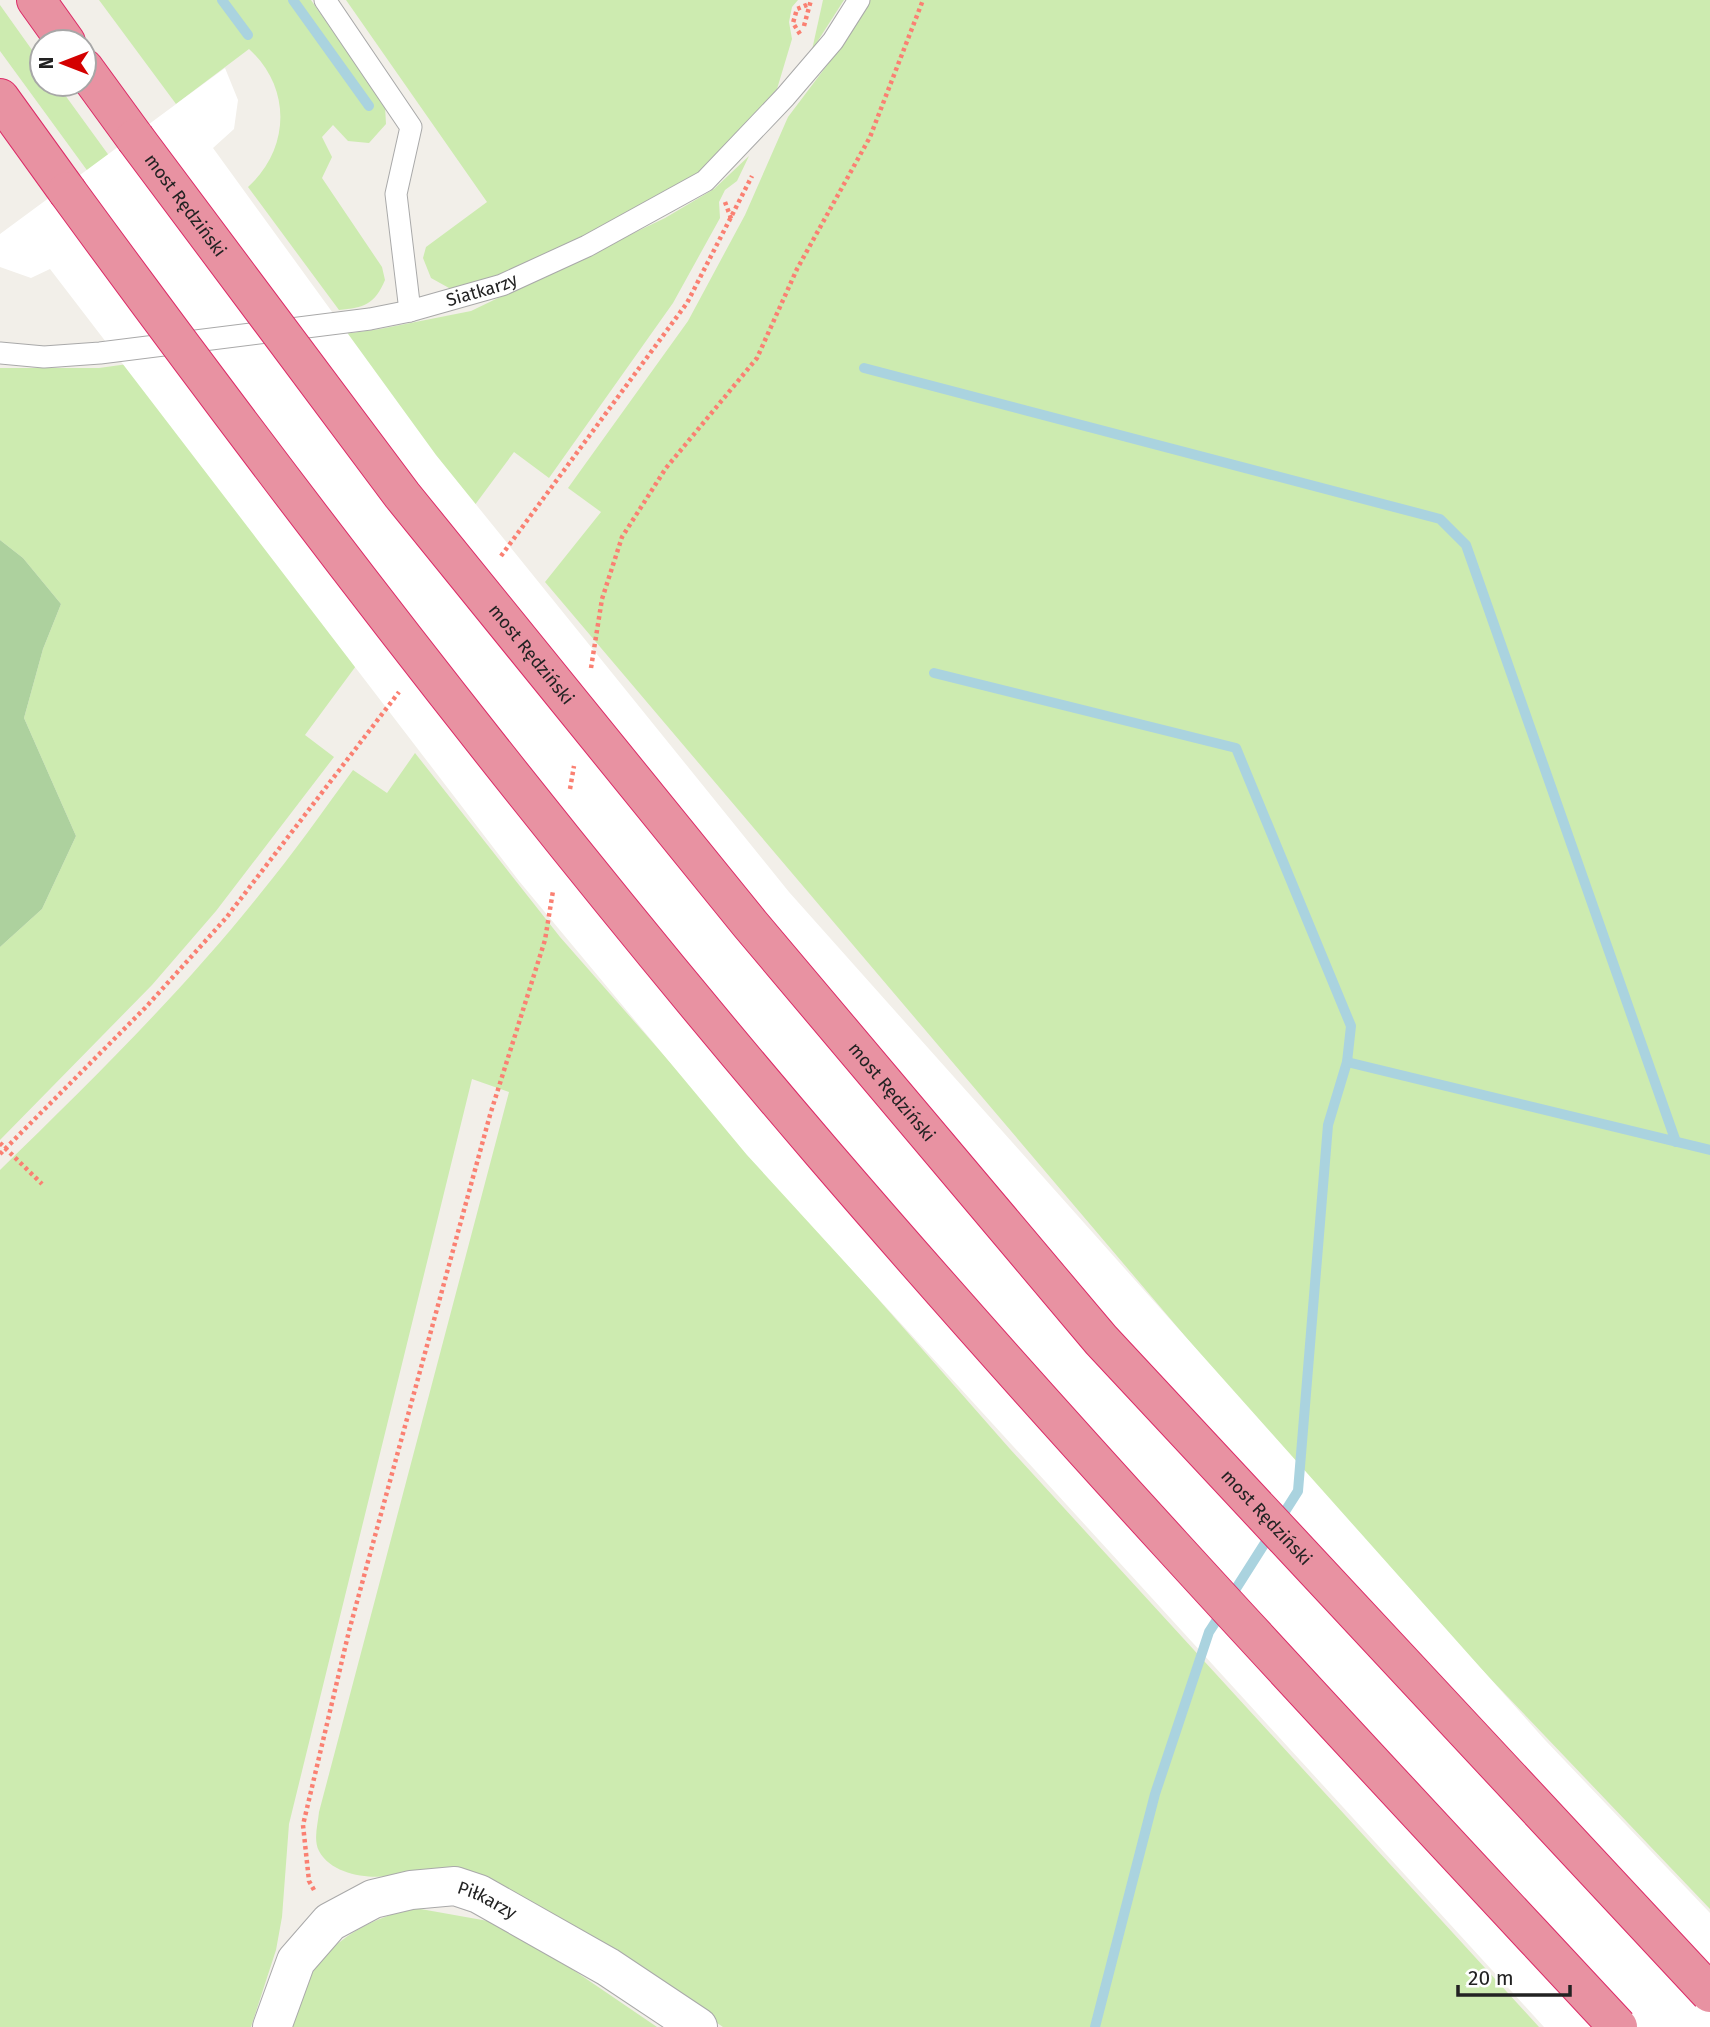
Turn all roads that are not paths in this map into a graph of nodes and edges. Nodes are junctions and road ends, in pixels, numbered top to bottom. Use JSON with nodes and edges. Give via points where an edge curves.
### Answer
{"nodes":[{"id":1,"x":36,"y":0,"type":"edge"},
{"id":2,"x":325,"y":0,"type":"edge"},
{"id":3,"x":859,"y":0,"type":"edge"},
{"id":4,"x":56,"y":28,"type":"edge"},
{"id":5,"x":98,"y":87,"type":"edge"},
{"id":6,"x":0,"y":98,"type":"edge"},
{"id":7,"x":410,"y":311,"type":"junction"},
{"id":8,"x":0,"y":353,"type":"edge"},
{"id":9,"x":1710,"y":1993,"type":"edge"},
{"id":10,"x":272,"y":2027,"type":"edge"},
{"id":11,"x":698,"y":2027,"type":"edge"},
{"id":12,"x":1618,"y":2027,"type":"edge"}],
"edges":[{"from":1,"to":4,"type":"highway"},
{"from":2,"to":7,"type":"lane","via":[[411,127],[396,194]]},
{"from":3,"to":7,"type":"lane","name":"Siatkarzy","via":[[833,41],[705,181],[587,246],[502,285]]},
{"from":5,"to":9,"type":"highway","name":"most Rędziński","bridge":true,"via":[[411,506],[750,924],[1101,1340]]},
{"from":6,"to":12,"type":"highway","bridge":true,"via":[[218,397],[552,826],[818,1147],[1087,1456]]},
{"from":7,"to":8,"type":"lane","name":"Siatkarzy","via":[[100,353],[44,357]]},
{"from":10,"to":11,"type":"street","name":"Piłkarzy","via":[[296,1961],[330,1922],[373,1899],[455,1886],[479,1894],[608,1967]]}]}
